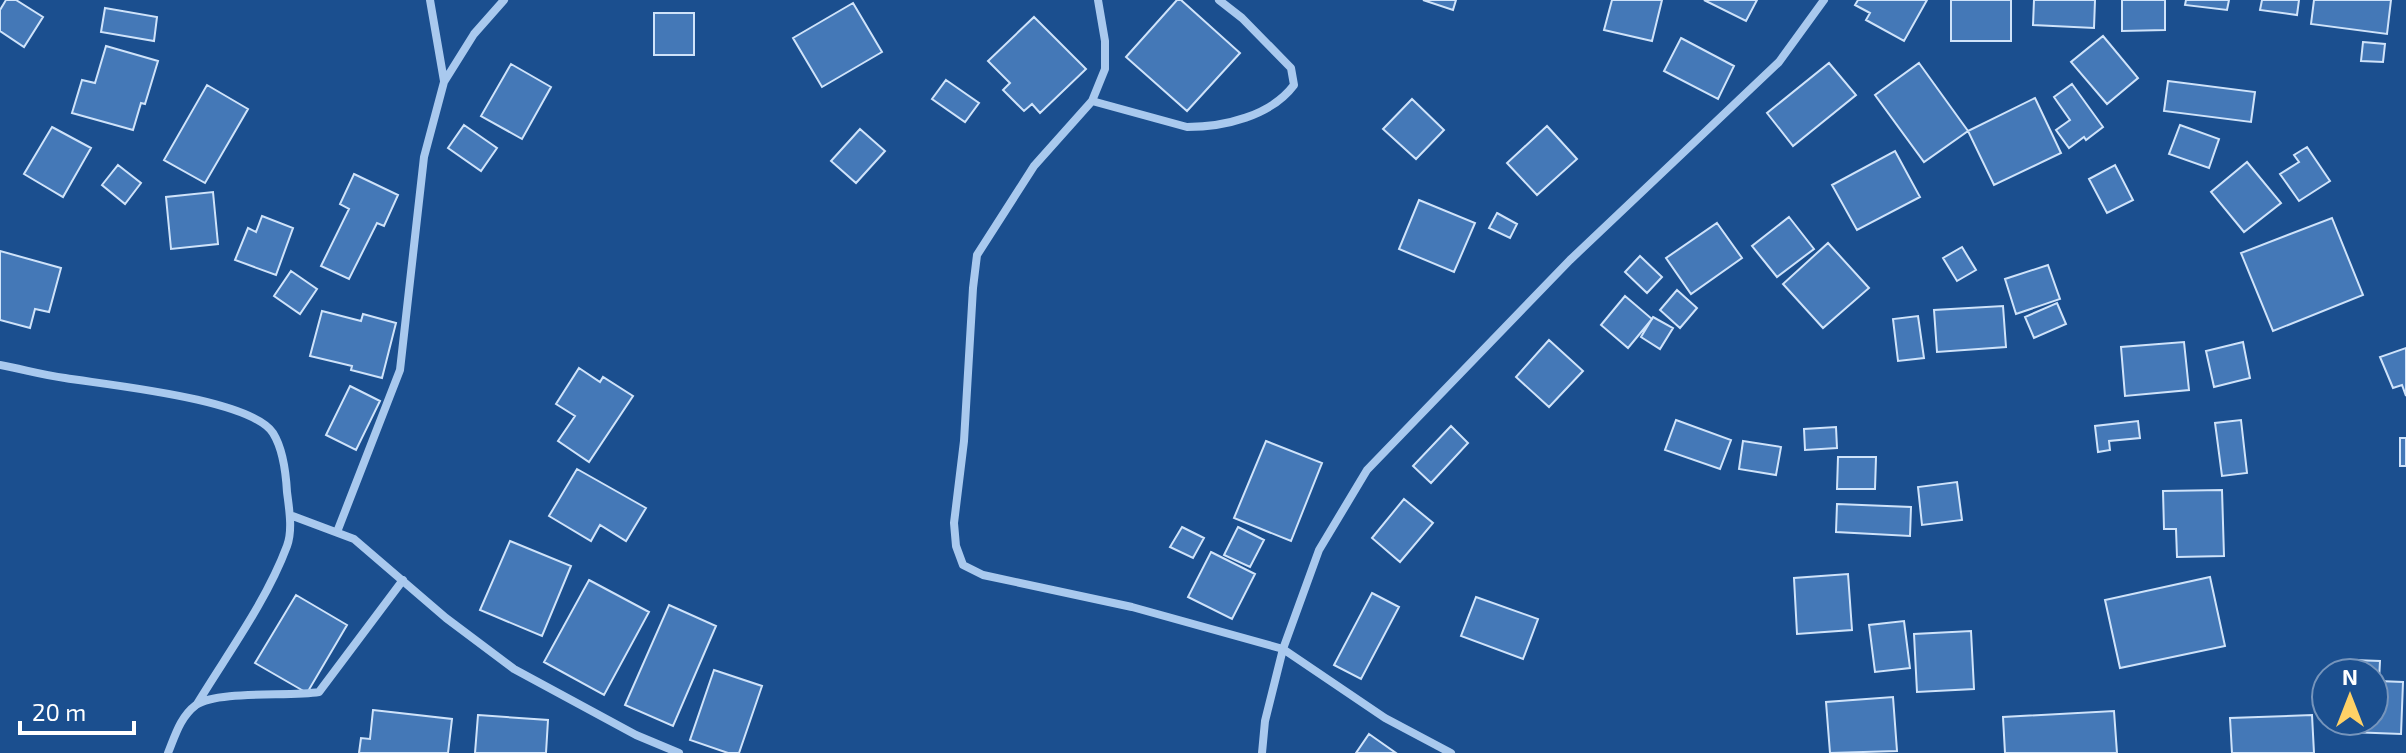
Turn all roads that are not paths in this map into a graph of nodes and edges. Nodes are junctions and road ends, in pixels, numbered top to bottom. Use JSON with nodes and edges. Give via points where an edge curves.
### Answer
{"nodes":[{"id":1,"x":430,"y":0,"type":"edge"},
{"id":2,"x":504,"y":0,"type":"edge"},
{"id":3,"x":1098,"y":0,"type":"edge"},
{"id":4,"x":1219,"y":0,"type":"edge"},
{"id":5,"x":1824,"y":0,"type":"edge"},
{"id":6,"x":444,"y":82,"type":"junction"},
{"id":7,"x":1092,"y":101,"type":"junction"},
{"id":8,"x":0,"y":365,"type":"edge"},
{"id":9,"x":290,"y":515,"type":"junction"},
{"id":10,"x":337,"y":532,"type":"junction"},
{"id":11,"x":403,"y":580,"type":"junction"},
{"id":12,"x":1283,"y":649,"type":"junction"},
{"id":13,"x":197,"y":704,"type":"junction"},
{"id":14,"x":168,"y":753,"type":"edge"},
{"id":15,"x":679,"y":753,"type":"edge"},
{"id":16,"x":1262,"y":753,"type":"edge"},
{"id":17,"x":1451,"y":753,"type":"edge"}],
"edges":[{"from":1,"to":6,"type":"street"},
{"from":2,"to":6,"type":"street","via":[[474,34]]},
{"from":3,"to":7,"type":"street","via":[[1105,69]]},
{"from":4,"to":7,"type":"street","via":[[1291,68],[1294,85],[1285,98],[1252,115],[1203,127]]},
{"from":5,"to":12,"type":"street","via":[[1779,62],[1570,260],[1367,470],[1319,550]]},
{"from":6,"to":10,"type":"street","via":[[424,157],[400,370]]},
{"from":7,"to":12,"type":"street","via":[[1034,166],[977,255],[956,546],[963,565],[983,575],[1132,607]]},
{"from":8,"to":9,"type":"street","via":[[155,392],[258,419],[273,433],[286,471]]},
{"from":9,"to":10,"type":"street"},
{"from":9,"to":13,"type":"street","via":[[288,543],[269,585]]},
{"from":10,"to":11,"type":"street","via":[[354,539]]},
{"from":11,"to":13,"type":"street","via":[[319,692]]},
{"from":11,"to":15,"type":"street","via":[[514,669]]},
{"from":12,"to":16,"type":"street"},
{"from":12,"to":17,"type":"street","via":[[1385,718]]},
{"from":13,"to":14,"type":"street","via":[[180,723]]}]}
